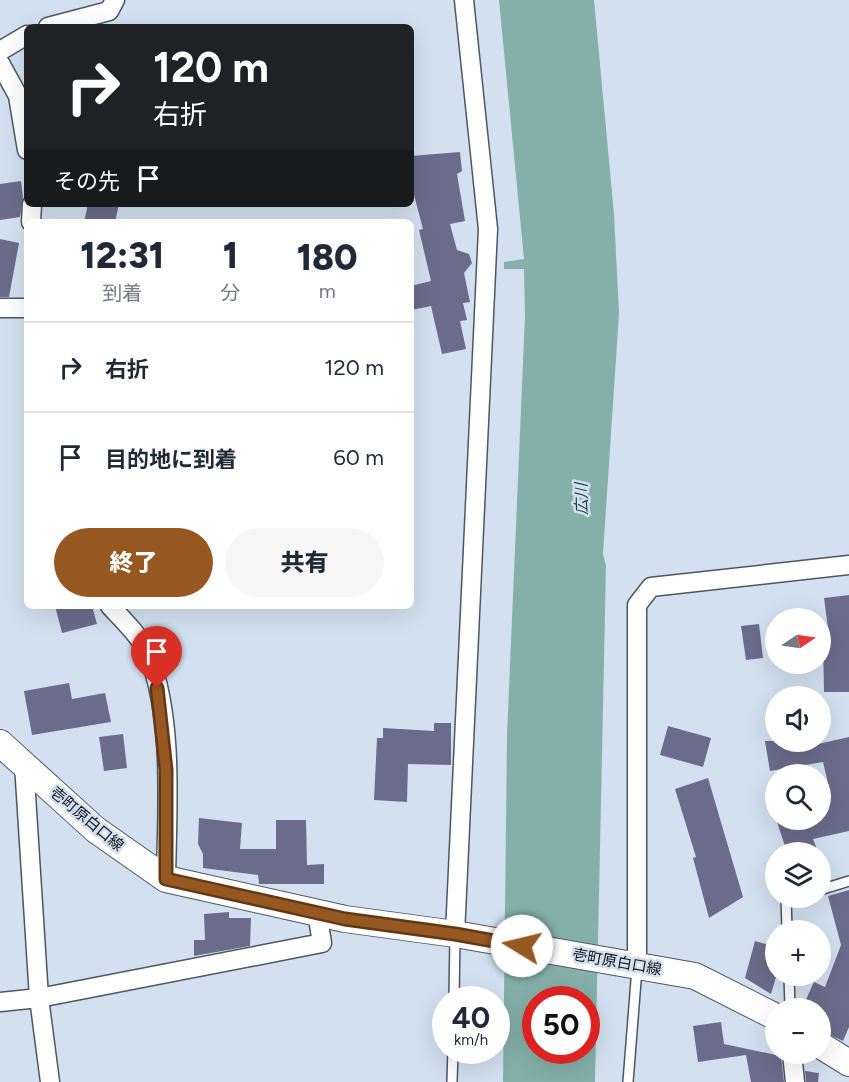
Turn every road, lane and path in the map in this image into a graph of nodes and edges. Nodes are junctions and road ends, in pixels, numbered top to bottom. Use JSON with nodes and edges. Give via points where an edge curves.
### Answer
{"nodes":[{"id":1,"x":116,"y":0,"type":"edge"},
{"id":2,"x":464,"y":0,"type":"edge"},
{"id":3,"x":59,"y":24,"type":"edge"},
{"id":4,"x":24,"y":37,"type":"edge"},
{"id":5,"x":0,"y":51,"type":"edge"},
{"id":6,"x":0,"y":63,"type":"edge"},
{"id":7,"x":24,"y":132,"type":"edge"},
{"id":8,"x":24,"y":306,"type":"edge"},
{"id":9,"x":0,"y":309,"type":"edge"},
{"id":10,"x":849,"y":565,"type":"edge"},
{"id":11,"x":112,"y":609,"type":"edge"},
{"id":12,"x":0,"y":743,"type":"edge"},
{"id":13,"x":24,"y":764,"type":"junction"},
{"id":14,"x":166,"y":879,"type":"junction"},
{"id":15,"x":849,"y":880,"type":"edge"},
{"id":16,"x":831,"y":886,"type":"edge"},
{"id":17,"x":317,"y":912,"type":"junction"},
{"id":18,"x":455,"y":934,"type":"junction"},
{"id":19,"x":631,"y":964,"type":"junction"},
{"id":20,"x":454,"y":986,"type":"edge"},
{"id":21,"x":39,"y":998,"type":"junction"},
{"id":22,"x":0,"y":1002,"type":"edge"},
{"id":23,"x":765,"y":1011,"type":"edge"},
{"id":24,"x":831,"y":1051,"type":"edge"},
{"id":25,"x":849,"y":1063,"type":"edge"},
{"id":26,"x":453,"y":1064,"type":"edge"},
{"id":27,"x":793,"y":1064,"type":"edge"},
{"id":28,"x":50,"y":1082,"type":"edge"},
{"id":29,"x":452,"y":1082,"type":"edge"},
{"id":30,"x":628,"y":1082,"type":"edge"},
{"id":31,"x":795,"y":1082,"type":"edge"}],
"edges":[{"from":1,"to":3,"type":"street","via":[[109,11]]},
{"from":2,"to":18,"type":"street","via":[[488,229]]},
{"from":4,"to":5,"type":"street"},
{"from":6,"to":7,"type":"street","via":[[18,96]]},
{"from":8,"to":9,"type":"street"},
{"from":10,"to":19,"type":"street","via":[[651,587],[637,605]]},
{"from":11,"to":14,"type":"street","via":[[149,655],[161,704],[166,770]]},
{"from":12,"to":13,"type":"main road","name":"壱町原白口線"},
{"from":13,"to":14,"type":"main road","name":"壱町原白口線","via":[[96,830]]},
{"from":13,"to":21,"type":"street"},
{"from":14,"to":17,"type":"main road","name":"壱町原白口線"},
{"from":15,"to":16,"type":"lane"},
{"from":17,"to":18,"type":"main road","name":"壱町原白口線"},
{"from":17,"to":21,"type":"street","via":[[322,943]]},
{"from":18,"to":19,"type":"main road","name":"壱町原白口線"},
{"from":18,"to":20,"type":"lane"},
{"from":19,"to":23,"type":"main road","name":"壱町原白口線","via":[[695,976]]},
{"from":19,"to":30,"type":"lane"},
{"from":21,"to":22,"type":"street"},
{"from":21,"to":28,"type":"street"},
{"from":24,"to":25,"type":"main road"},
{"from":26,"to":29,"type":"lane"},
{"from":27,"to":31,"type":"street"}]}
